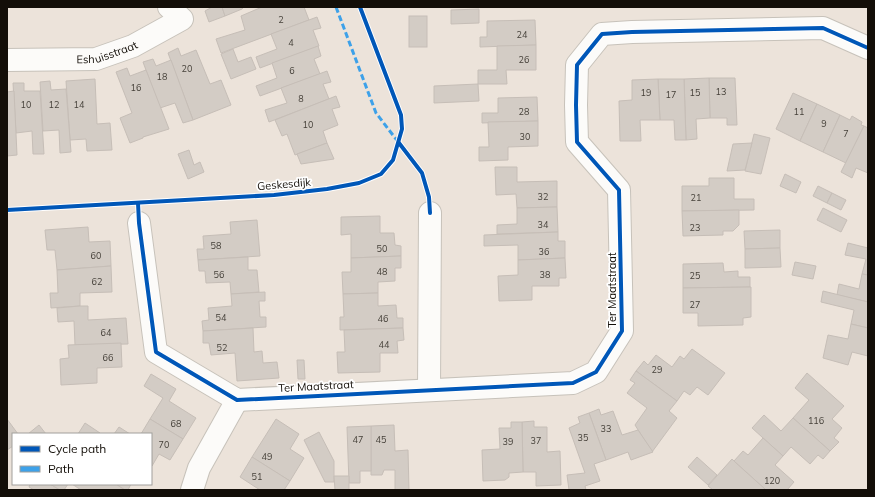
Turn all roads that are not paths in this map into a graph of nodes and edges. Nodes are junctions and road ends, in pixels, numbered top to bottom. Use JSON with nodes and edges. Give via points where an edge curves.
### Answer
{"nodes":[{"id":1,"x":169,"y":7,"type":"edge"},
{"id":2,"x":868,"y":48,"type":"edge"},
{"id":3,"x":7,"y":60,"type":"edge"},
{"id":4,"x":430,"y":213,"type":"dead end"},
{"id":5,"x":139,"y":223,"type":"dead end"},
{"id":6,"x":429,"y":390,"type":"junction"},
{"id":7,"x":237,"y":400,"type":"junction"},
{"id":8,"x":192,"y":490,"type":"edge"}],
"edges":[{"from":1,"to":3,"type":"street","name":"Eshuisstraat","via":[[182,18],[133,46],[96,59]]},
{"from":2,"to":6,"type":"street","name":"Ter Maatstraat","via":[[823,28],[602,34],[577,65],[577,142],[620,190],[622,331],[596,372],[573,383]]},
{"from":4,"to":6,"type":"street"},
{"from":5,"to":7,"type":"street","via":[[156,352]]},
{"from":6,"to":7,"type":"street","name":"Ter Maatstraat"},
{"from":7,"to":8,"type":"street","via":[[199,468]]}]}
